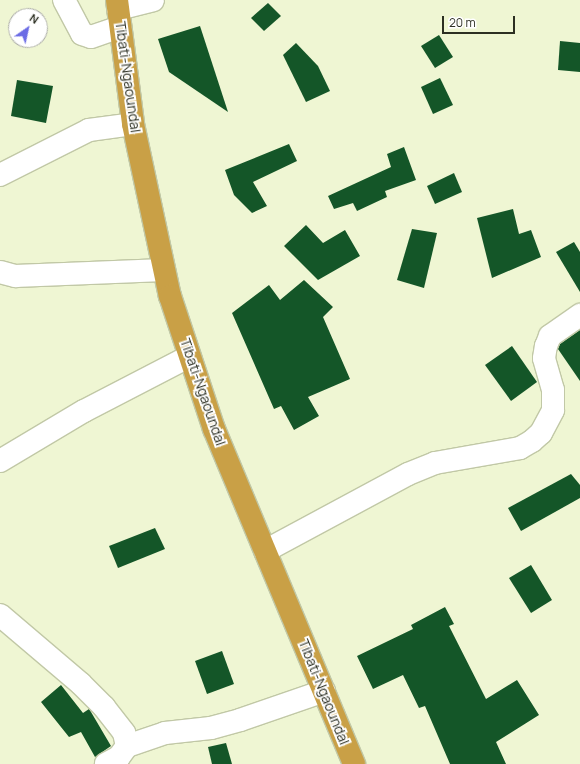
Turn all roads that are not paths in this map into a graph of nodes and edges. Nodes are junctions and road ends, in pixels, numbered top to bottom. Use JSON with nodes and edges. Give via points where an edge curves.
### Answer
{"nodes":[{"id":1,"x":64,"y":0,"type":"edge"},
{"id":2,"x":153,"y":0,"type":"edge"},
{"id":3,"x":118,"y":12,"type":"edge"},
{"id":4,"x":133,"y":124,"type":"junction"},
{"id":5,"x":0,"y":175,"type":"edge"},
{"id":6,"x":164,"y":270,"type":"junction"},
{"id":7,"x":0,"y":272,"type":"edge"},
{"id":8,"x":580,"y":315,"type":"edge"},
{"id":9,"x":190,"y":356,"type":"junction"},
{"id":10,"x":0,"y":461,"type":"edge"},
{"id":11,"x":265,"y":551,"type":"junction"},
{"id":12,"x":0,"y":615,"type":"edge"},
{"id":13,"x":324,"y":691,"type":"junction"},
{"id":14,"x":127,"y":746,"type":"junction"},
{"id":15,"x":106,"y":764,"type":"edge"},
{"id":16,"x":354,"y":764,"type":"edge"}],
"edges":[{"from":1,"to":3,"type":"street","via":[[82,34],[91,36]]},
{"from":2,"to":3,"type":"street"},
{"from":3,"to":4,"type":"highway","name":"Tibati-Ngaoundal"},
{"from":4,"to":5,"type":"street","via":[[89,130]]},
{"from":4,"to":6,"type":"highway","name":"Tibati-Ngaoundal"},
{"from":6,"to":7,"type":"street","via":[[15,276]]},
{"from":6,"to":9,"type":"highway","name":"Tibati-Ngaoundal"},
{"from":8,"to":11,"type":"street","via":[[550,336],[546,346],[544,358],[553,390],[553,410],[541,433],[532,441],[520,448],[435,463],[408,474]]},
{"from":9,"to":10,"type":"street","via":[[84,411]]},
{"from":9,"to":11,"type":"highway","name":"Tibati-Ngaoundal","via":[[214,429]]},
{"from":11,"to":13,"type":"highway","name":"Tibati-Ngaoundal"},
{"from":12,"to":14,"type":"street","via":[[82,684],[120,728],[127,739]]},
{"from":13,"to":14,"type":"street","via":[[240,720],[211,728],[165,733]]},
{"from":13,"to":16,"type":"highway","name":"Tibati-Ngaoundal"},
{"from":14,"to":15,"type":"street","via":[[119,756]]}]}
